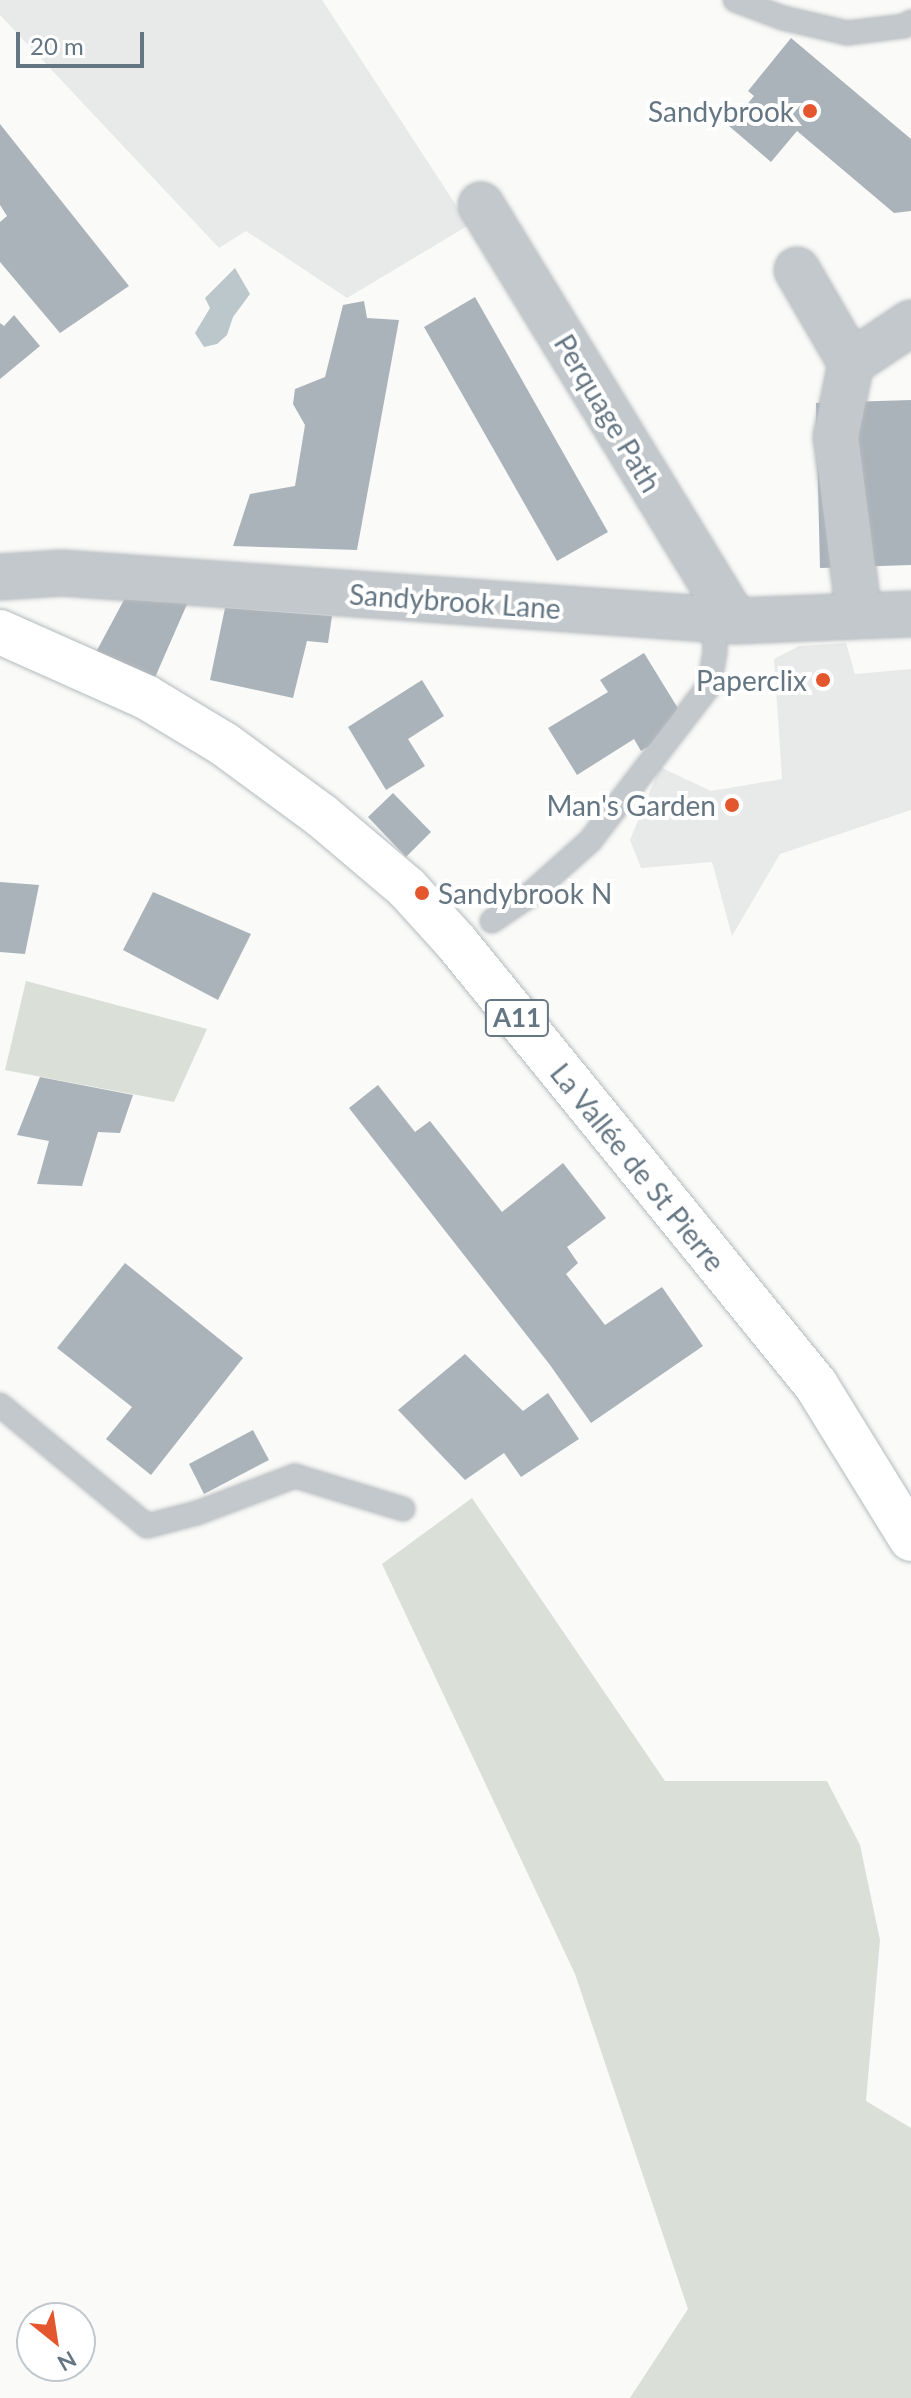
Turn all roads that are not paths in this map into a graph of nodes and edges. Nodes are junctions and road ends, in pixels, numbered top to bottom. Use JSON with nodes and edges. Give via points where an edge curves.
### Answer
{"nodes":[{"id":1,"x":735,"y":0,"type":"edge"},
{"id":2,"x":911,"y":22,"type":"edge"},
{"id":3,"x":481,"y":205,"type":"dead end"},
{"id":4,"x":797,"y":270,"type":"dead end"},
{"id":5,"x":911,"y":323,"type":"edge"},
{"id":6,"x":851,"y":363,"type":"junction"},
{"id":7,"x":0,"y":577,"type":"edge"},
{"id":8,"x":911,"y":614,"type":"edge"},
{"id":9,"x":859,"y":615,"type":"junction"},
{"id":10,"x":724,"y":620,"type":"junction"},
{"id":11,"x":0,"y":632,"type":"edge"},
{"id":12,"x":492,"y":921,"type":"dead end"},
{"id":13,"x":0,"y":1405,"type":"edge"},
{"id":14,"x":403,"y":1509,"type":"dead end"},
{"id":15,"x":911,"y":1539,"type":"edge"}],
"edges":[{"from":1,"to":2,"type":"lane","via":[[847,33]]},
{"from":3,"to":10,"type":"street","name":"Perquage Path"},
{"from":4,"to":6,"type":"street"},
{"from":5,"to":6,"type":"street"},
{"from":6,"to":9,"type":"street","via":[[836,437]]},
{"from":7,"to":10,"type":"street","name":"Sandybrook Lane","via":[[62,573]]},
{"from":8,"to":9,"type":"street","name":"Sandybrook Lane"},
{"from":9,"to":10,"type":"street","name":"Sandybrook Lane"},
{"from":10,"to":12,"type":"lane","via":[[709,686],[590,841]]},
{"from":11,"to":15,"type":"main road","name":"La Vallée de St Pierre","number":"A11","via":[[146,697],[224,744],[322,816],[407,888],[816,1385]]},
{"from":13,"to":14,"type":"lane","via":[[147,1526],[295,1476]]}]}
